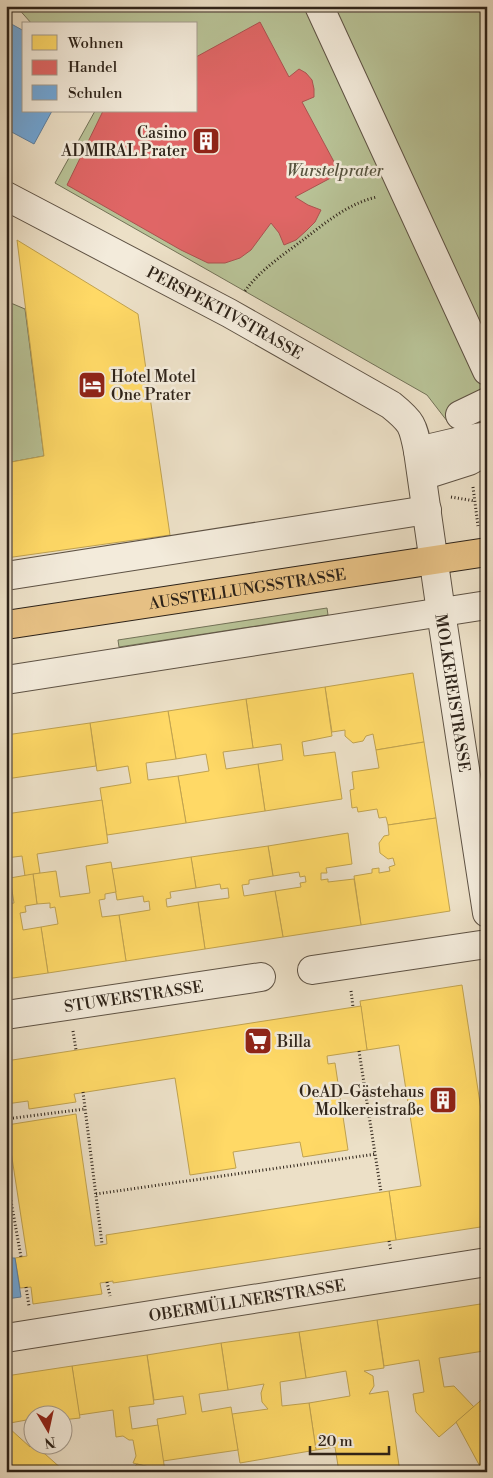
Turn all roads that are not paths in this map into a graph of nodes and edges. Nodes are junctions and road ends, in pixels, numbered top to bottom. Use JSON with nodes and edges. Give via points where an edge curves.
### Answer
{"nodes":[{"id":1,"x":319,"y":6,"type":"edge"},
{"id":2,"x":6,"y":196,"type":"edge"},
{"id":3,"x":487,"y":371,"type":"edge"},
{"id":4,"x":487,"y":402,"type":"edge"},
{"id":5,"x":460,"y":415,"type":"dead end"},
{"id":6,"x":487,"y":436,"type":"edge"},
{"id":7,"x":487,"y":451,"type":"edge"},
{"id":8,"x":420,"y":464,"type":"junction"},
{"id":9,"x":427,"y":510,"type":"junction"},
{"id":10,"x":487,"y":552,"type":"edge"},
{"id":11,"x":434,"y":560,"type":"junction"},
{"id":12,"x":6,"y":576,"type":"edge"},
{"id":13,"x":487,"y":605,"type":"edge"},
{"id":14,"x":441,"y":612,"type":"junction"},
{"id":15,"x":6,"y":625,"type":"edge"},
{"id":16,"x":6,"y":680,"type":"edge"},
{"id":17,"x":487,"y":913,"type":"edge"},
{"id":18,"x":487,"y":944,"type":"edge"},
{"id":19,"x":312,"y":970,"type":"dead end"},
{"id":20,"x":261,"y":978,"type":"dead end"},
{"id":21,"x":6,"y":1015,"type":"edge"},
{"id":22,"x":487,"y":1262,"type":"edge"},
{"id":23,"x":6,"y":1338,"type":"edge"}],
"edges":[{"from":1,"to":3,"type":"street"},
{"from":2,"to":8,"type":"street","name":"PERSPEKTIVSTRASSE","via":[[229,313],[391,405],[414,430]]},
{"from":4,"to":5,"type":"street"},
{"from":6,"to":8,"type":"street","via":[[465,440]]},
{"from":7,"to":8,"type":"street","via":[[469,461]]},
{"from":8,"to":9,"type":"street","name":"PERSPEKTIVSTRASSE"},
{"from":9,"to":11,"type":"street","name":"MOLKEREISTRASSE"},
{"from":9,"to":12,"type":"street"},
{"from":10,"to":11,"type":"main road","name":"AUSSTELLUNGSSTRASSE"},
{"from":11,"to":14,"type":"street","name":"MOLKEREISTRASSE"},
{"from":11,"to":15,"type":"main road","name":"AUSSTELLUNGSSTRASSE"},
{"from":13,"to":14,"type":"street"},
{"from":14,"to":16,"type":"street"},
{"from":14,"to":17,"type":"street","name":"MOLKEREISTRASSE"},
{"from":18,"to":19,"type":"street"},
{"from":20,"to":21,"type":"street","name":"STUWERSTRASSE"},
{"from":22,"to":23,"type":"street","name":"OBERMÜLLNERSTRASSE"}]}
